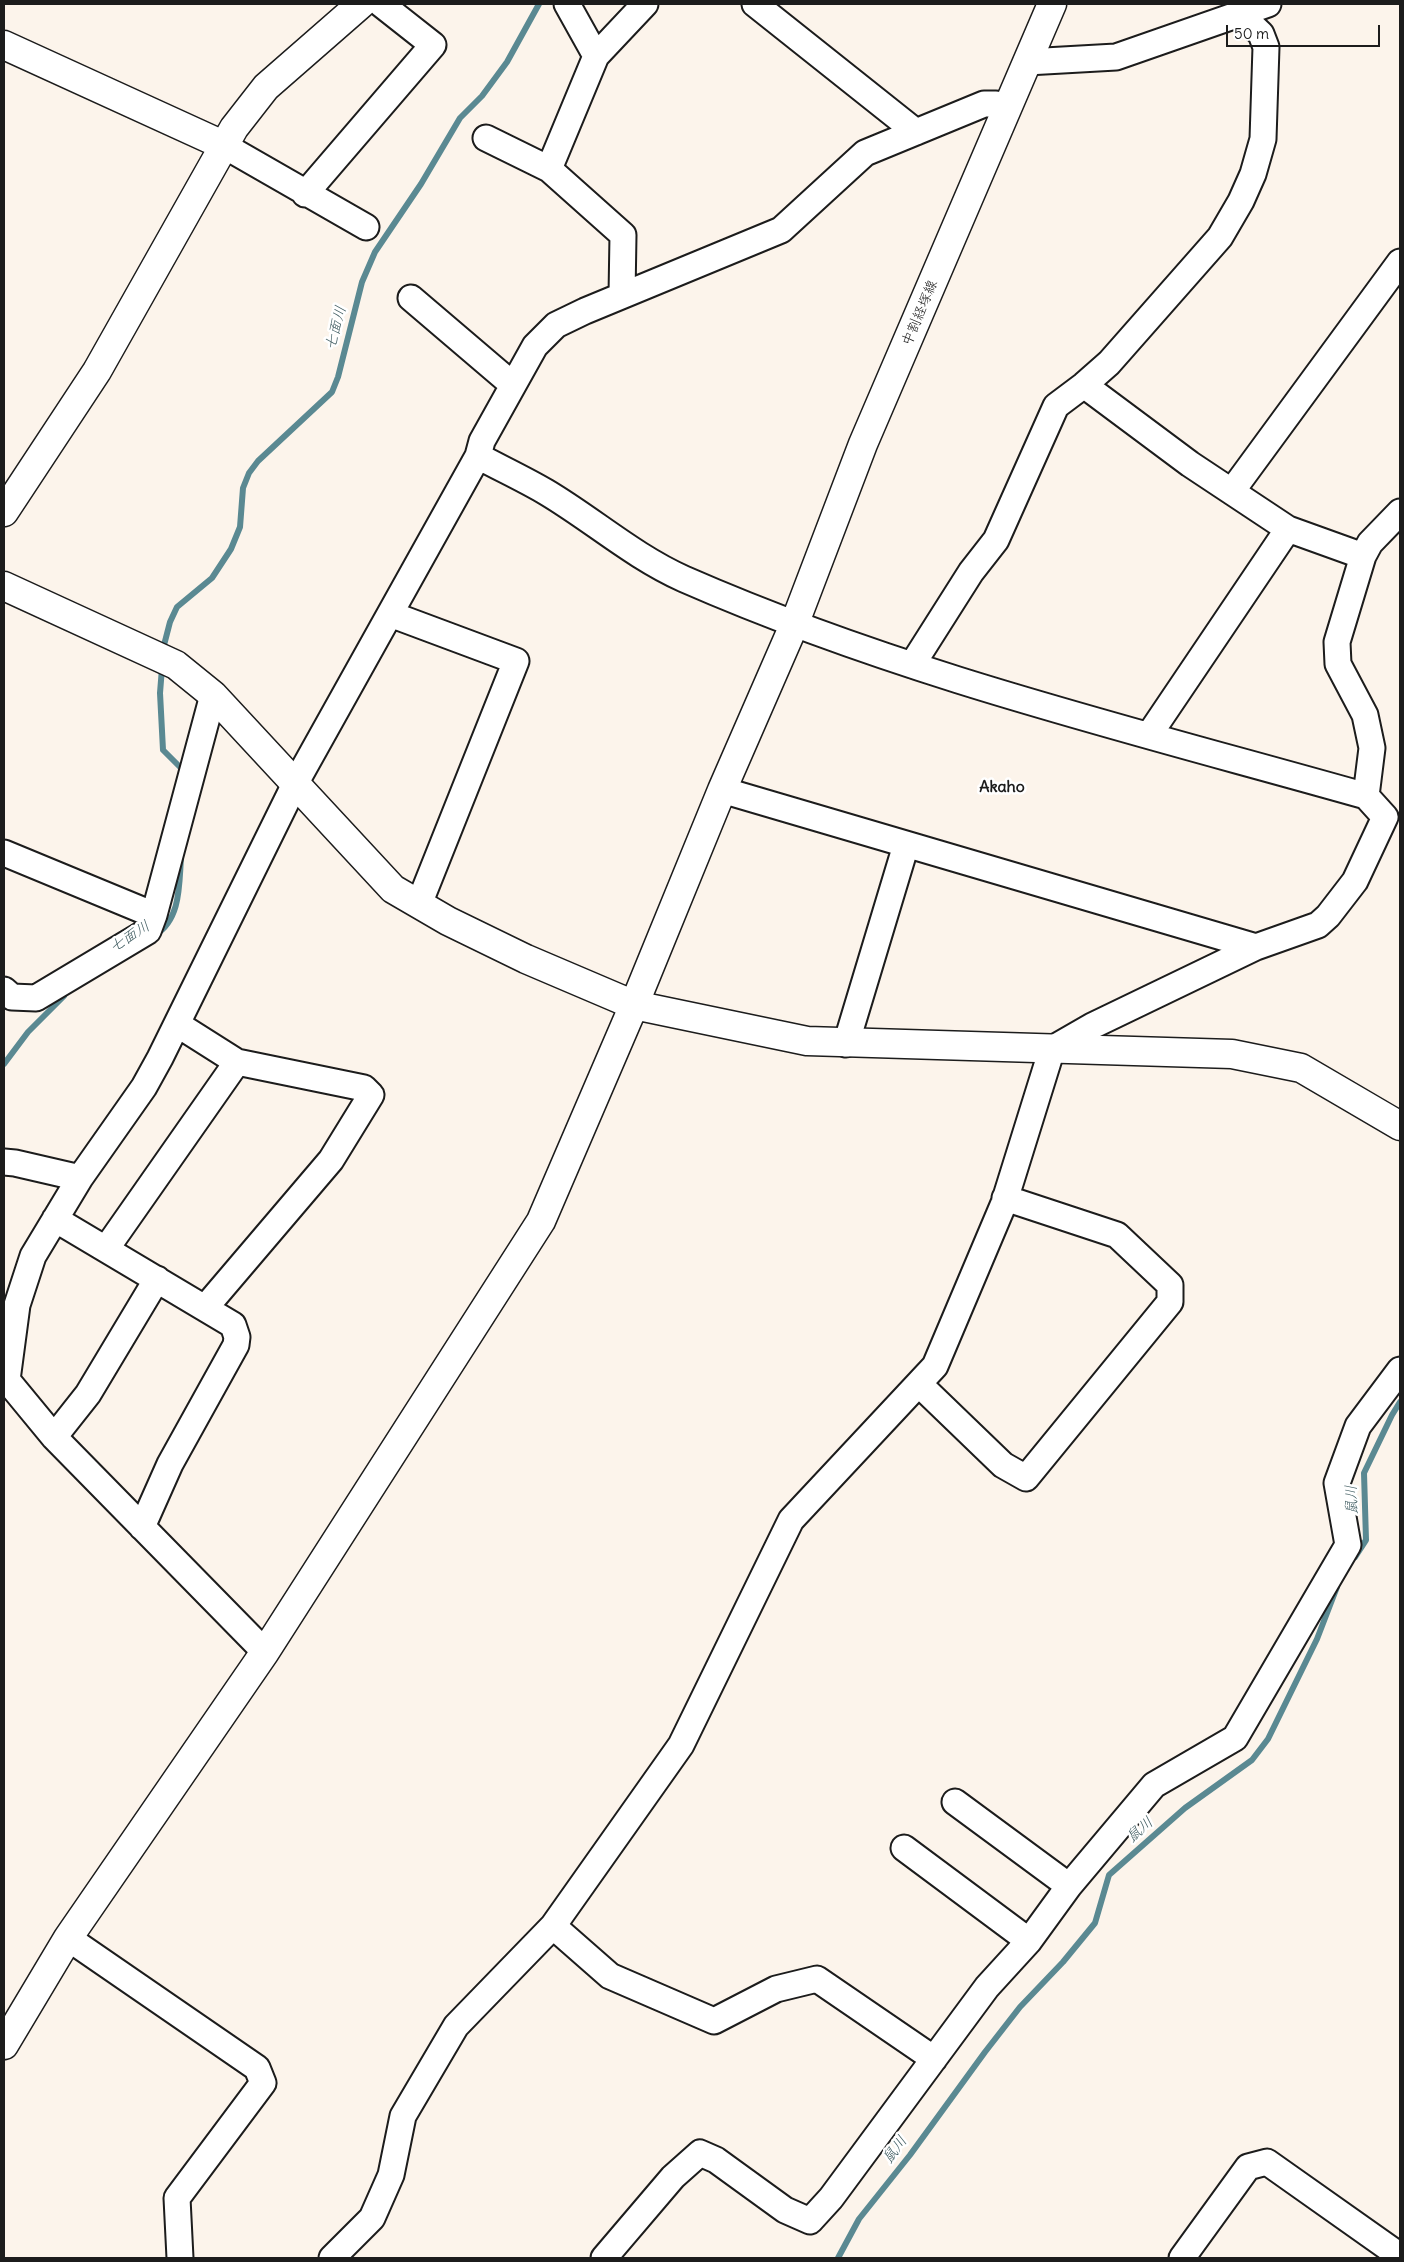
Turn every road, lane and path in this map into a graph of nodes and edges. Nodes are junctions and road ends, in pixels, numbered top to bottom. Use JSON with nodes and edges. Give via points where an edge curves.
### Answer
{"nodes":[{"id":1,"x":361,"y":4,"type":"edge"},
{"id":2,"x":381,"y":4,"type":"edge"},
{"id":3,"x":567,"y":4,"type":"edge"},
{"id":4,"x":645,"y":4,"type":"edge"},
{"id":5,"x":755,"y":4,"type":"edge"},
{"id":6,"x":1052,"y":4,"type":"edge"},
{"id":7,"x":1268,"y":4,"type":"edge"},
{"id":8,"x":1240,"y":14,"type":"junction"},
{"id":9,"x":4,"y":45,"type":"edge"},
{"id":10,"x":596,"y":56,"type":"junction"},
{"id":11,"x":1027,"y":62,"type":"junction"},
{"id":12,"x":1007,"y":108,"type":"junction"},
{"id":13,"x":916,"y":132,"type":"junction"},
{"id":14,"x":486,"y":138,"type":"dead end"},
{"id":15,"x":223,"y":144,"type":"junction"},
{"id":16,"x":549,"y":169,"type":"junction"},
{"id":17,"x":305,"y":194,"type":"junction"},
{"id":18,"x":366,"y":227,"type":"dead end"},
{"id":19,"x":1400,"y":262,"type":"edge"},
{"id":20,"x":622,"y":295,"type":"junction"},
{"id":21,"x":411,"y":298,"type":"dead end"},
{"id":22,"x":513,"y":385,"type":"junction"},
{"id":23,"x":1084,"y":385,"type":"junction"},
{"id":24,"x":478,"y":456,"type":"junction"},
{"id":25,"x":1232,"y":491,"type":"junction"},
{"id":26,"x":4,"y":512,"type":"edge"},
{"id":27,"x":1400,"y":512,"type":"edge"},
{"id":28,"x":1288,"y":529,"type":"junction"},
{"id":29,"x":1363,"y":556,"type":"junction"},
{"id":30,"x":4,"y":586,"type":"edge"},
{"id":31,"x":390,"y":614,"type":"junction"},
{"id":32,"x":794,"y":625,"type":"junction"},
{"id":33,"x":912,"y":665,"type":"junction"},
{"id":34,"x":213,"y":695,"type":"junction"},
{"id":35,"x":1149,"y":735,"type":"junction"},
{"id":36,"x":295,"y":784,"type":"junction"},
{"id":37,"x":722,"y":790,"type":"junction"},
{"id":38,"x":1366,"y":796,"type":"junction"},
{"id":39,"x":1393,"y":813,"type":"edge"},
{"id":40,"x":906,"y":845,"type":"junction"},
{"id":41,"x":4,"y":853,"type":"edge"},
{"id":42,"x":419,"y":904,"type":"junction"},
{"id":43,"x":154,"y":915,"type":"junction"},
{"id":44,"x":1256,"y":947,"type":"junction"},
{"id":45,"x":4,"y":990,"type":"edge"},
{"id":46,"x":634,"y":1005,"type":"junction"},
{"id":47,"x":177,"y":1024,"type":"junction"},
{"id":48,"x":846,"y":1044,"type":"junction"},
{"id":49,"x":1052,"y":1049,"type":"junction"},
{"id":50,"x":237,"y":1062,"type":"junction"},
{"id":51,"x":1400,"y":1126,"type":"edge"},
{"id":52,"x":4,"y":1162,"type":"edge"},
{"id":53,"x":80,"y":1178,"type":"junction"},
{"id":54,"x":1005,"y":1198,"type":"junction"},
{"id":55,"x":55,"y":1219,"type":"junction"},
{"id":56,"x":106,"y":1249,"type":"junction"},
{"id":57,"x":157,"y":1279,"type":"junction"},
{"id":58,"x":205,"y":1308,"type":"junction"},
{"id":59,"x":1400,"y":1370,"type":"edge"},
{"id":60,"x":5,"y":1382,"type":"edge"},
{"id":61,"x":919,"y":1384,"type":"junction"},
{"id":62,"x":54,"y":1437,"type":"junction"},
{"id":63,"x":142,"y":1527,"type":"junction"},
{"id":64,"x":265,"y":1652,"type":"junction"},
{"id":65,"x":955,"y":1802,"type":"dead end"},
{"id":66,"x":904,"y":1848,"type":"dead end"},
{"id":67,"x":1069,"y":1886,"type":"junction"},
{"id":68,"x":553,"y":1926,"type":"junction"},
{"id":69,"x":68,"y":1938,"type":"junction"},
{"id":70,"x":1030,"y":1941,"type":"junction"},
{"id":71,"x":4,"y":2045,"type":"edge"},
{"id":72,"x":934,"y":2058,"type":"junction"},
{"id":73,"x":1400,"y":2256,"type":"edge"},
{"id":74,"x":180,"y":2258,"type":"edge"},
{"id":75,"x":332,"y":2258,"type":"edge"},
{"id":76,"x":604,"y":2258,"type":"edge"},
{"id":77,"x":1182,"y":2258,"type":"edge"}],
"edges":[{"from":1,"to":15,"type":"street","via":[[266,87]]},
{"from":2,"to":17,"type":"street","via":[[433,45]]},
{"from":3,"to":10,"type":"street"},
{"from":4,"to":10,"type":"street"},
{"from":5,"to":13,"type":"street"},
{"from":6,"to":11,"type":"street","name":"中割経塚線"},
{"from":7,"to":8,"type":"street"},
{"from":8,"to":11,"type":"street","via":[[1116,57]]},
{"from":8,"to":23,"type":"street","via":[[1261,34],[1266,47],[1263,139],[1253,174],[1220,237],[1109,363]]},
{"from":9,"to":15,"type":"street"},
{"from":10,"to":16,"type":"street"},
{"from":11,"to":12,"type":"street","name":"中割経塚線"},
{"from":12,"to":13,"type":"street","via":[[984,104]]},
{"from":12,"to":32,"type":"street","name":"中割経塚線","via":[[863,444]]},
{"from":13,"to":20,"type":"street","via":[[865,153],[781,230]]},
{"from":14,"to":16,"type":"street"},
{"from":15,"to":17,"type":"street"},
{"from":15,"to":26,"type":"street","via":[[97,371]]},
{"from":16,"to":20,"type":"street","via":[[623,235]]},
{"from":17,"to":18,"type":"street"},
{"from":19,"to":25,"type":"street"},
{"from":20,"to":22,"type":"street","via":[[556,325],[535,346]]},
{"from":21,"to":22,"type":"street"},
{"from":22,"to":24,"type":"street","via":[[482,441]]},
{"from":23,"to":25,"type":"street","via":[[1190,464]]},
{"from":23,"to":33,"type":"street","via":[[1056,406],[996,540]]},
{"from":24,"to":31,"type":"street"},
{"from":24,"to":32,"type":"street","via":[[546,492],[639,556],[682,578]]},
{"from":25,"to":28,"type":"street"},
{"from":27,"to":29,"type":"street","via":[[1370,542]]},
{"from":28,"to":29,"type":"street"},
{"from":28,"to":35,"type":"street"},
{"from":29,"to":38,"type":"street","via":[[1337,642],[1338,664],[1366,715],[1372,748]]},
{"from":30,"to":34,"type":"street","via":[[176,665]]},
{"from":31,"to":36,"type":"street"},
{"from":31,"to":42,"type":"street","via":[[516,661]]},
{"from":32,"to":33,"type":"street"},
{"from":32,"to":37,"type":"street","name":"中割経塚線"},
{"from":33,"to":35,"type":"street","via":[[990,691]]},
{"from":34,"to":36,"type":"street"},
{"from":34,"to":43,"type":"street"},
{"from":35,"to":38,"type":"street"},
{"from":36,"to":42,"type":"street","via":[[393,889]]},
{"from":36,"to":47,"type":"street"},
{"from":37,"to":40,"type":"street"},
{"from":37,"to":46,"type":"street","name":"中割経塚線"},
{"from":38,"to":39,"type":"street"},
{"from":39,"to":44,"type":"street","via":[[1354,881],[1328,916],[1318,925]]},
{"from":40,"to":44,"type":"street"},
{"from":40,"to":48,"type":"street"},
{"from":41,"to":43,"type":"street"},
{"from":42,"to":46,"type":"street","via":[[448,922]]},
{"from":43,"to":45,"type":"street","via":[[148,931],[36,998],[12,997]]},
{"from":44,"to":49,"type":"street","via":[[1092,1026]]},
{"from":46,"to":48,"type":"street","via":[[807,1041]]},
{"from":46,"to":64,"type":"street","name":"中割経塚線","via":[[541,1221]]},
{"from":47,"to":50,"type":"street"},
{"from":47,"to":53,"type":"street","via":[[144,1087]]},
{"from":48,"to":49,"type":"street"},
{"from":49,"to":51,"type":"street","via":[[1232,1054],[1301,1068]]},
{"from":49,"to":54,"type":"street"},
{"from":50,"to":56,"type":"street"},
{"from":50,"to":58,"type":"street","via":[[364,1088],[371,1095],[331,1160]]},
{"from":52,"to":53,"type":"street"},
{"from":53,"to":55,"type":"street"},
{"from":54,"to":61,"type":"street","via":[[936,1366]]},
{"from":54,"to":61,"type":"street","via":[[1116,1235],[1170,1285],[1170,1302],[1026,1478],[1003,1465]]},
{"from":55,"to":56,"type":"street"},
{"from":55,"to":60,"type":"street","via":[[33,1256],[17,1305]]},
{"from":56,"to":57,"type":"street"},
{"from":57,"to":58,"type":"street"},
{"from":57,"to":62,"type":"street","via":[[88,1394]]},
{"from":58,"to":63,"type":"street","via":[[233,1325],[236,1345],[170,1464]]},
{"from":59,"to":67,"type":"street","via":[[1358,1426],[1337,1483],[1348,1545],[1235,1738],[1154,1785]]},
{"from":60,"to":62,"type":"street"},
{"from":61,"to":68,"type":"street","via":[[791,1520],[681,1744]]},
{"from":62,"to":63,"type":"street"},
{"from":63,"to":64,"type":"street"},
{"from":64,"to":69,"type":"street","name":"中割経塚線"},
{"from":65,"to":67,"type":"street"},
{"from":66,"to":70,"type":"street"},
{"from":67,"to":70,"type":"street"},
{"from":68,"to":72,"type":"street","via":[[610,1976],[714,2021],[776,1988],[817,1979]]},
{"from":68,"to":75,"type":"street","via":[[456,2026],[403,2116],[391,2175],[372,2218]]},
{"from":69,"to":71,"type":"street","name":"中割経塚線"},
{"from":69,"to":74,"type":"street","via":[[257,2068],[263,2083],[177,2198]]},
{"from":70,"to":72,"type":"street","via":[[987,1987]]},
{"from":72,"to":76,"type":"street","via":[[831,2198],[810,2221],[785,2210],[716,2160],[700,2153],[673,2177]]},
{"from":73,"to":77,"type":"street","via":[[1267,2162],[1248,2167]]}]}
